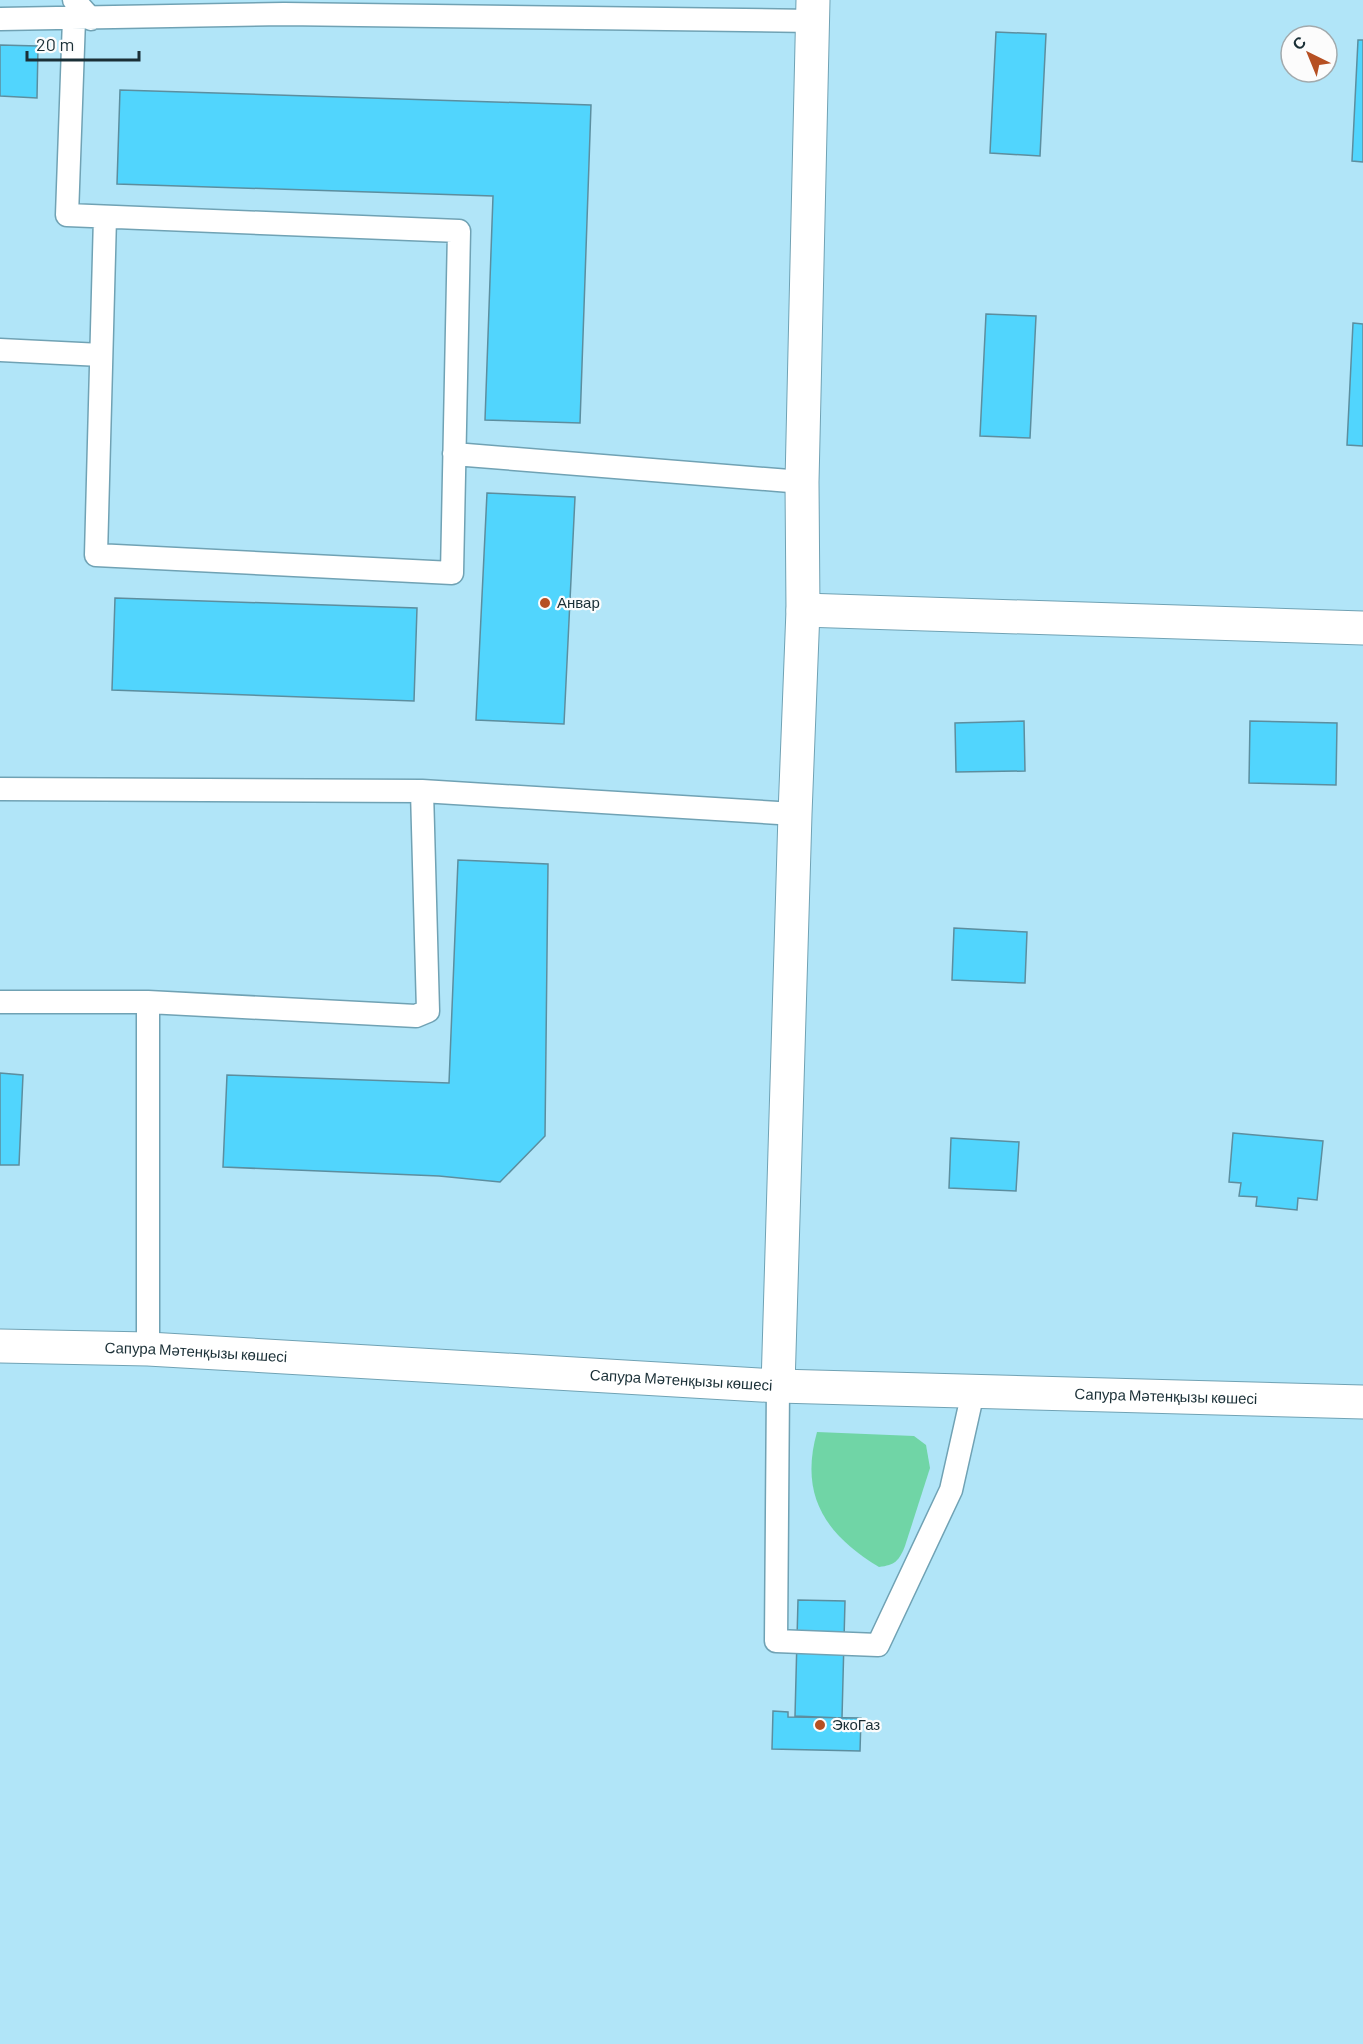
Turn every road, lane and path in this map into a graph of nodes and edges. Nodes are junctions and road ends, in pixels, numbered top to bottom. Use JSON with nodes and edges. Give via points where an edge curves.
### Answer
{"nodes":[{"id":1,"x":284,"y":7,"type":"edge"},
{"id":2,"x":813,"y":10,"type":"edge"},
{"id":3,"x":80,"y":13,"type":"edge"},
{"id":4,"x":0,"y":19,"type":"edge"},
{"id":5,"x":105,"y":217,"type":"junction"},
{"id":6,"x":0,"y":350,"type":"edge"},
{"id":7,"x":101,"y":355,"type":"junction"},
{"id":8,"x":454,"y":454,"type":"junction"},
{"id":9,"x":802,"y":482,"type":"junction"},
{"id":10,"x":803,"y":610,"type":"junction"},
{"id":11,"x":1363,"y":628,"type":"edge"},
{"id":12,"x":0,"y":789,"type":"edge"},
{"id":13,"x":423,"y":791,"type":"junction"},
{"id":14,"x":795,"y":814,"type":"junction"},
{"id":15,"x":0,"y":1002,"type":"edge"},
{"id":16,"x":148,"y":1002,"type":"junction"},
{"id":17,"x":0,"y":1346,"type":"edge"},
{"id":18,"x":148,"y":1349,"type":"junction"},
{"id":19,"x":778,"y":1386,"type":"junction"},
{"id":20,"x":973,"y":1392,"type":"junction"},
{"id":21,"x":1363,"y":1402,"type":"edge"}],
"edges":[{"from":1,"to":2,"type":"lane"},
{"from":1,"to":3,"type":"lane"},
{"from":2,"to":9,"type":"street"},
{"from":3,"to":4,"type":"lane"},
{"from":3,"to":5,"type":"lane","via":[[67,215]]},
{"from":5,"to":7,"type":"lane"},
{"from":5,"to":8,"type":"lane","via":[[459,231]]},
{"from":6,"to":7,"type":"lane"},
{"from":7,"to":8,"type":"lane","via":[[96,555],[452,573]]},
{"from":8,"to":9,"type":"lane"},
{"from":9,"to":10,"type":"street"},
{"from":10,"to":11,"type":"street"},
{"from":10,"to":14,"type":"street"},
{"from":12,"to":13,"type":"lane"},
{"from":13,"to":14,"type":"lane"},
{"from":13,"to":16,"type":"lane","via":[[428,1011],[416,1016]]},
{"from":14,"to":19,"type":"street"},
{"from":15,"to":16,"type":"lane"},
{"from":16,"to":18,"type":"lane"},
{"from":17,"to":18,"type":"street","name":"Сапура Мәтенқызы көшесі"},
{"from":18,"to":19,"type":"street","name":"Сапура Мәтенқызы көшесі"},
{"from":19,"to":20,"type":"street","name":"Сапура Мәтенқызы көшесі"},
{"from":19,"to":20,"type":"lane","via":[[776,1641],[878,1645],[951,1490]]},
{"from":20,"to":21,"type":"street","name":"Сапура Мәтенқызы көшесі"}]}
